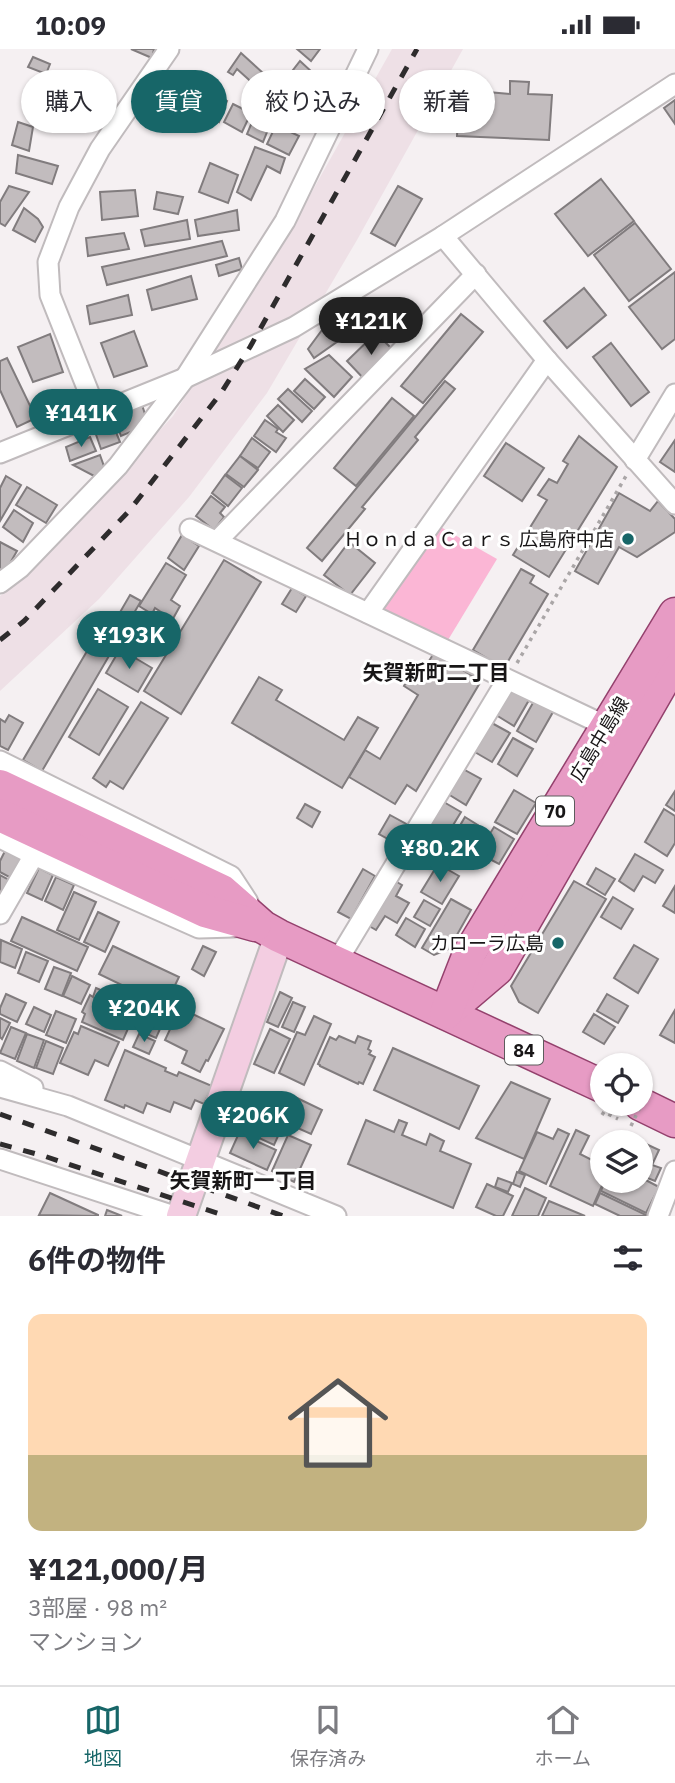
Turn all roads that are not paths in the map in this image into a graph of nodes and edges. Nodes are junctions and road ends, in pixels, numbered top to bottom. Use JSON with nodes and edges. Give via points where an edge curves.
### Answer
{"nodes":[{"id":1,"x":169,"y":49,"type":"edge"},
{"id":2,"x":368,"y":49,"type":"edge"},
{"id":3,"x":675,"y":84,"type":"edge"},
{"id":4,"x":443,"y":236,"type":"junction"},
{"id":5,"x":476,"y":274,"type":"junction"},
{"id":6,"x":547,"y":360,"type":"junction"},
{"id":7,"x":185,"y":378,"type":"junction"},
{"id":8,"x":675,"y":394,"type":"edge"},
{"id":9,"x":97,"y":413,"type":"junction"},
{"id":10,"x":0,"y":453,"type":"edge"},
{"id":11,"x":635,"y":460,"type":"junction"},
{"id":12,"x":675,"y":504,"type":"edge"},
{"id":13,"x":190,"y":529,"type":"dead end"},
{"id":14,"x":217,"y":541,"type":"junction"},
{"id":15,"x":0,"y":583,"type":"edge"},
{"id":16,"x":368,"y":613,"type":"junction"},
{"id":17,"x":675,"y":614,"type":"edge"},
{"id":18,"x":675,"y":660,"type":"edge"},
{"id":19,"x":507,"y":680,"type":"junction"},
{"id":20,"x":606,"y":726,"type":"junction"},
{"id":21,"x":0,"y":761,"type":"edge"},
{"id":22,"x":0,"y":786,"type":"edge"},
{"id":23,"x":0,"y":815,"type":"edge"},
{"id":24,"x":0,"y":838,"type":"edge"},
{"id":25,"x":34,"y":855,"type":"junction"},
{"id":26,"x":0,"y":914,"type":"edge"},
{"id":27,"x":271,"y":931,"type":"junction"},
{"id":28,"x":336,"y":963,"type":"junction"},
{"id":29,"x":446,"y":1013,"type":"junction"},
{"id":30,"x":0,"y":1071,"type":"edge"},
{"id":31,"x":590,"y":1080,"type":"edge"},
{"id":32,"x":0,"y":1087,"type":"edge"},
{"id":33,"x":68,"y":1106,"type":"junction"},
{"id":34,"x":653,"y":1110,"type":"edge"},
{"id":35,"x":675,"y":1121,"type":"edge"},
{"id":36,"x":0,"y":1159,"type":"edge"},
{"id":37,"x":201,"y":1160,"type":"junction"},
{"id":38,"x":675,"y":1171,"type":"edge"},
{"id":39,"x":174,"y":1216,"type":"edge"},
{"id":40,"x":181,"y":1216,"type":"edge"},
{"id":41,"x":336,"y":1216,"type":"edge"},
{"id":42,"x":658,"y":1216,"type":"edge"}],
"edges":[{"from":1,"to":9,"type":"street","via":[[100,149],[69,207],[48,262],[50,295]]},
{"from":2,"to":7,"type":"street","via":[[285,221]]},
{"from":3,"to":4,"type":"street"},
{"from":4,"to":5,"type":"street"},
{"from":4,"to":7,"type":"street","via":[[294,327]]},
{"from":5,"to":6,"type":"street"},
{"from":5,"to":14,"type":"street"},
{"from":6,"to":11,"type":"street"},
{"from":6,"to":16,"type":"street"},
{"from":7,"to":9,"type":"street"},
{"from":7,"to":15,"type":"street","via":[[118,466]]},
{"from":8,"to":11,"type":"street"},
{"from":9,"to":10,"type":"street"},
{"from":11,"to":12,"type":"street"},
{"from":13,"to":14,"type":"street"},
{"from":14,"to":16,"type":"street"},
{"from":16,"to":19,"type":"street"},
{"from":17,"to":20,"type":"main road","name":"広島中島線","number":"70"},
{"from":18,"to":29,"type":"main road","name":"広島中島線","number":"70","via":[[497,969]]},
{"from":19,"to":20,"type":"street"},
{"from":19,"to":28,"type":"street"},
{"from":20,"to":29,"type":"main road","name":"広島中島線","number":"70","via":[[469,954]]},
{"from":21,"to":27,"type":"street","via":[[232,876]]},
{"from":22,"to":27,"type":"main road","via":[[222,891]]},
{"from":23,"to":27,"type":"main road","via":[[205,911]]},
{"from":24,"to":25,"type":"street"},
{"from":25,"to":26,"type":"street"},
{"from":25,"to":27,"type":"street","via":[[199,928]]},
{"from":27,"to":28,"type":"main road"},
{"from":27,"to":37,"type":"street"},
{"from":28,"to":29,"type":"main road"},
{"from":29,"to":31,"type":"main road","number":"84"},
{"from":30,"to":33,"type":"street"},
{"from":32,"to":33,"type":"street"},
{"from":33,"to":37,"type":"street"},
{"from":34,"to":35,"type":"main road"},
{"from":36,"to":39,"type":"street"},
{"from":37,"to":40,"type":"street"},
{"from":37,"to":41,"type":"street"},
{"from":38,"to":42,"type":"street"}]}
